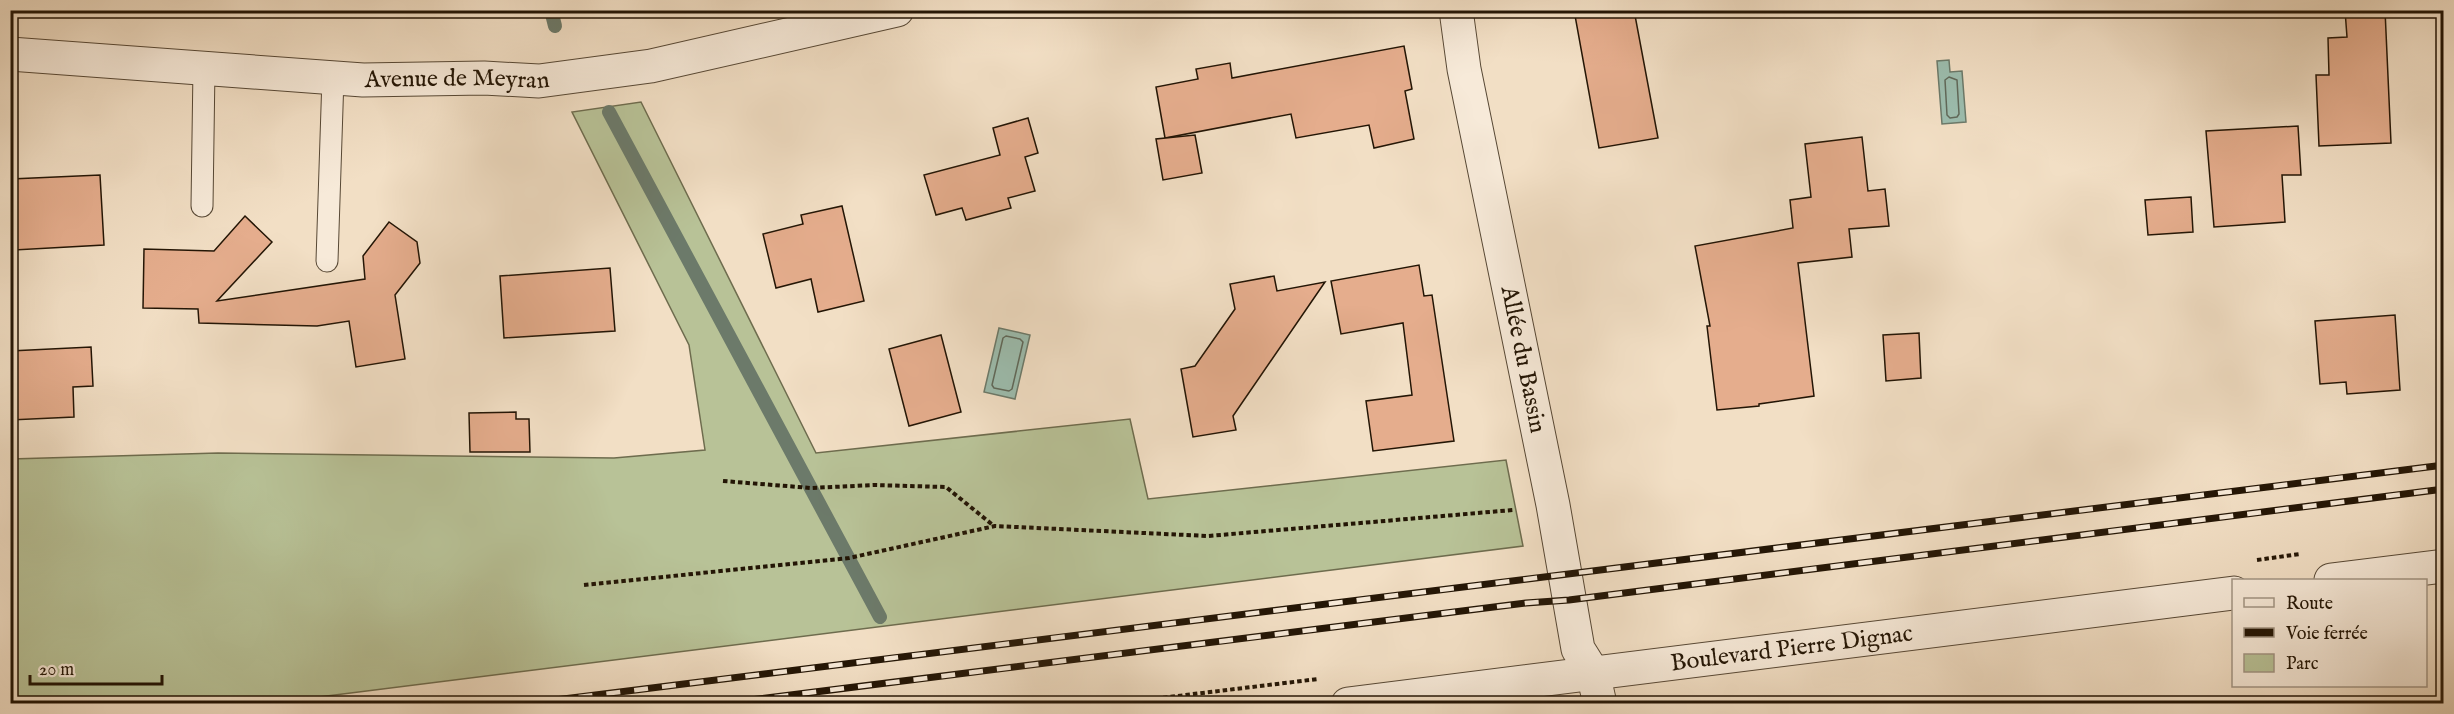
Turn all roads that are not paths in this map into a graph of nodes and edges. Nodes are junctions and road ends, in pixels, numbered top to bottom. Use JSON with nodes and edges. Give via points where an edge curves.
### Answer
{"nodes":[{"id":1,"x":1456,"y":10,"type":"edge"},
{"id":2,"x":894,"y":11,"type":"edge"},
{"id":3,"x":10,"y":54,"type":"edge"},
{"id":4,"x":204,"y":68,"type":"junction"},
{"id":5,"x":333,"y":77,"type":"junction"},
{"id":6,"x":202,"y":206,"type":"dead end"},
{"id":7,"x":327,"y":261,"type":"dead end"},
{"id":8,"x":2444,"y":566,"type":"edge"},
{"id":9,"x":2339,"y":579,"type":"edge"},
{"id":10,"x":2232,"y":593,"type":"edge"},
{"id":11,"x":1596,"y":688,"type":"edge"},
{"id":12,"x":1459,"y":697,"type":"edge"},
{"id":13,"x":1348,"y":704,"type":"edge"}],
"edges":[{"from":1,"to":11,"type":"street","name":"Allée du Bassin","via":[[1464,69],[1553,505],[1578,649]]},
{"from":2,"to":5,"type":"street","name":"Avenue de Meyran","via":[[651,66],[539,81]]},
{"from":3,"to":4,"type":"street","name":"Avenue de Meyran"},
{"from":4,"to":5,"type":"street","name":"Avenue de Meyran"},
{"from":4,"to":6,"type":"lane"},
{"from":5,"to":7,"type":"lane"},
{"from":8,"to":9,"type":"street"},
{"from":10,"to":11,"type":"street","name":"Boulevard Pierre Dignac"},
{"from":11,"to":12,"type":"street","name":"Boulevard Pierre Dignac"},
{"from":12,"to":13,"type":"street","name":"Boulevard Pierre Dignac"}]}
